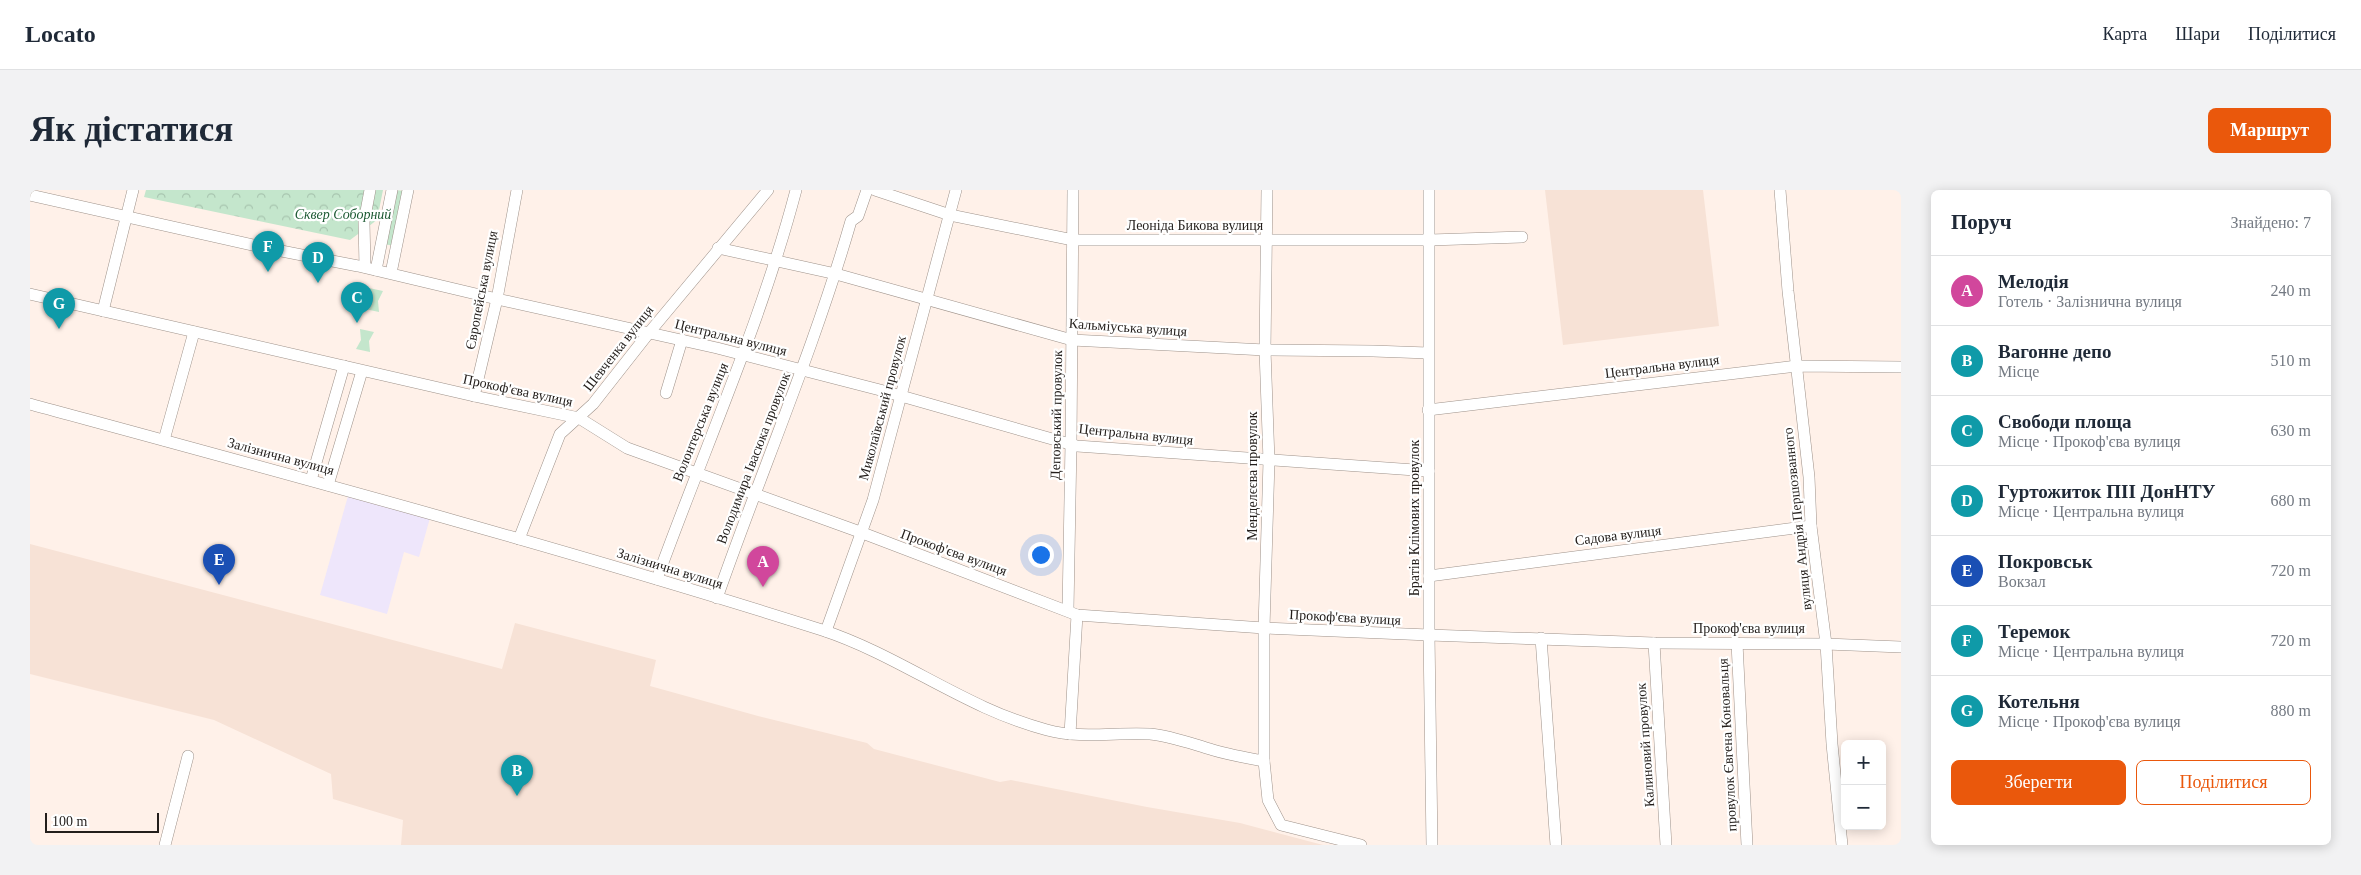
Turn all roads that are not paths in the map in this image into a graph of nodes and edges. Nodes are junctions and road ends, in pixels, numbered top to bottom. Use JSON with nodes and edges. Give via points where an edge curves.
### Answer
{"nodes":[{"id":1,"x":133,"y":190,"type":"edge"},
{"id":2,"x":370,"y":190,"type":"edge"},
{"id":3,"x":392,"y":190,"type":"edge"},
{"id":4,"x":408,"y":190,"type":"edge"},
{"id":5,"x":517,"y":190,"type":"edge"},
{"id":6,"x":768,"y":190,"type":"edge"},
{"id":7,"x":796,"y":190,"type":"edge"},
{"id":8,"x":867,"y":190,"type":"edge"},
{"id":9,"x":875,"y":190,"type":"edge"},
{"id":10,"x":956,"y":190,"type":"edge"},
{"id":11,"x":1072,"y":190,"type":"edge"},
{"id":12,"x":1266,"y":190,"type":"edge"},
{"id":13,"x":1430,"y":190,"type":"edge"},
{"id":14,"x":1780,"y":190,"type":"edge"},
{"id":15,"x":30,"y":195,"type":"edge"},
{"id":16,"x":950,"y":215,"type":"junction"},
{"id":17,"x":126,"y":216,"type":"junction"},
{"id":18,"x":1522,"y":237,"type":"dead end"},
{"id":19,"x":1073,"y":240,"type":"junction"},
{"id":20,"x":1268,"y":240,"type":"junction"},
{"id":21,"x":1430,"y":240,"type":"junction"},
{"id":22,"x":718,"y":248,"type":"junction"},
{"id":23,"x":776,"y":262,"type":"junction"},
{"id":24,"x":370,"y":269,"type":"junction"},
{"id":25,"x":391,"y":273,"type":"junction"},
{"id":26,"x":836,"y":274,"type":"junction"},
{"id":27,"x":30,"y":294,"type":"edge"},
{"id":28,"x":928,"y":298,"type":"junction"},
{"id":29,"x":497,"y":299,"type":"junction"},
{"id":30,"x":103,"y":311,"type":"junction"},
{"id":31,"x":194,"y":332,"type":"junction"},
{"id":32,"x":648,"y":334,"type":"junction"},
{"id":33,"x":682,"y":340,"type":"junction"},
{"id":34,"x":1072,"y":340,"type":"junction"},
{"id":35,"x":1265,"y":350,"type":"junction"},
{"id":36,"x":1428,"y":353,"type":"junction"},
{"id":37,"x":743,"y":355,"type":"junction"},
{"id":38,"x":344,"y":366,"type":"junction"},
{"id":39,"x":1797,"y":366,"type":"junction"},
{"id":40,"x":1901,"y":367,"type":"edge"},
{"id":41,"x":362,"y":371,"type":"junction"},
{"id":42,"x":802,"y":371,"type":"junction"},
{"id":43,"x":666,"y":393,"type":"dead end"},
{"id":44,"x":474,"y":396,"type":"junction"},
{"id":45,"x":900,"y":396,"type":"junction"},
{"id":46,"x":30,"y":404,"type":"edge"},
{"id":47,"x":1428,"y":410,"type":"junction"},
{"id":48,"x":579,"y":418,"type":"junction"},
{"id":49,"x":164,"y":440,"type":"junction"},
{"id":50,"x":1071,"y":443,"type":"junction"},
{"id":51,"x":1268,"y":461,"type":"junction"},
{"id":52,"x":1429,"y":471,"type":"junction"},
{"id":53,"x":695,"y":473,"type":"junction"},
{"id":54,"x":311,"y":480,"type":"junction"},
{"id":55,"x":328,"y":485,"type":"junction"},
{"id":56,"x":754,"y":494,"type":"junction"},
{"id":57,"x":1811,"y":526,"type":"junction"},
{"id":58,"x":860,"y":532,"type":"junction"},
{"id":59,"x":519,"y":539,"type":"junction"},
{"id":60,"x":1429,"y":576,"type":"junction"},
{"id":61,"x":657,"y":579,"type":"junction"},
{"id":62,"x":717,"y":598,"type":"junction"},
{"id":63,"x":1072,"y":613,"type":"junction"},
{"id":64,"x":1264,"y":628,"type":"junction"},
{"id":65,"x":826,"y":632,"type":"junction"},
{"id":66,"x":1429,"y":635,"type":"junction"},
{"id":67,"x":1541,"y":638,"type":"junction"},
{"id":68,"x":1654,"y":643,"type":"junction"},
{"id":69,"x":1737,"y":643,"type":"junction"},
{"id":70,"x":1826,"y":644,"type":"junction"},
{"id":71,"x":1901,"y":647,"type":"edge"},
{"id":72,"x":1070,"y":734,"type":"junction"},
{"id":73,"x":188,"y":756,"type":"dead end"},
{"id":74,"x":1264,"y":761,"type":"junction"},
{"id":75,"x":164,"y":845,"type":"edge"},
{"id":76,"x":1361,"y":845,"type":"edge"},
{"id":77,"x":1432,"y":845,"type":"edge"},
{"id":78,"x":1556,"y":845,"type":"edge"},
{"id":79,"x":1666,"y":845,"type":"edge"},
{"id":80,"x":1747,"y":845,"type":"edge"},
{"id":81,"x":1842,"y":845,"type":"edge"}],
"edges":[{"from":1,"to":17,"type":"street"},
{"from":2,"to":24,"type":"street","via":[[364,222]]},
{"from":3,"to":24,"type":"street"},
{"from":4,"to":25,"type":"street"},
{"from":5,"to":29,"type":"street","name":"Європейська вулиця"},
{"from":6,"to":22,"type":"street","name":"Шевченка вулиця"},
{"from":7,"to":23,"type":"street","name":"Волонтерська вулиця"},
{"from":8,"to":26,"type":"street","name":"Володимира Івасюка провулок","via":[[858,216],[851,221]]},
{"from":9,"to":16,"type":"street","name":"Леоніда Бикова вулиця"},
{"from":10,"to":16,"type":"street","name":"Миколаївський провулок"},
{"from":11,"to":19,"type":"street","name":"Деповський провулок"},
{"from":12,"to":20,"type":"street","name":"Менделєєва провулок"},
{"from":13,"to":21,"type":"street","name":"Братів Клімових провулок"},
{"from":14,"to":39,"type":"street","name":"вулиця Андрія Першозванного"},
{"from":15,"to":17,"type":"street","name":"Центральна вулиця"},
{"from":16,"to":19,"type":"street","name":"Леоніда Бикова вулиця"},
{"from":16,"to":28,"type":"street","name":"Миколаївський провулок"},
{"from":17,"to":24,"type":"street","name":"Центральна вулиця"},
{"from":17,"to":30,"type":"street"},
{"from":18,"to":21,"type":"street","name":"Леоніда Бикова вулиця"},
{"from":19,"to":20,"type":"street","name":"Леоніда Бикова вулиця"},
{"from":19,"to":34,"type":"street","name":"Деповський провулок"},
{"from":20,"to":21,"type":"street","name":"Леоніда Бикова вулиця"},
{"from":20,"to":35,"type":"street","name":"Менделєєва провулок"},
{"from":21,"to":36,"type":"street","name":"Братів Клімових провулок"},
{"from":22,"to":23,"type":"street","name":"Кальміуська вулиця"},
{"from":22,"to":32,"type":"street","name":"Шевченка вулиця"},
{"from":23,"to":26,"type":"street","name":"Кальміуська вулиця"},
{"from":23,"to":37,"type":"street","name":"Волонтерська вулиця"},
{"from":24,"to":25,"type":"street","name":"Центральна вулиця"},
{"from":25,"to":29,"type":"street","name":"Центральна вулиця"},
{"from":26,"to":28,"type":"street","name":"Кальміуська вулиця"},
{"from":26,"to":42,"type":"street","name":"Володимира Івасюка провулок"},
{"from":27,"to":30,"type":"street","name":"Прокоф'єва вулиця"},
{"from":28,"to":34,"type":"street","name":"Кальміуська вулиця"},
{"from":28,"to":45,"type":"street","name":"Миколаївський провулок"},
{"from":29,"to":32,"type":"street","name":"Центральна вулиця"},
{"from":29,"to":44,"type":"street","name":"Європейська вулиця"},
{"from":30,"to":31,"type":"street","name":"Прокоф'єва вулиця"},
{"from":31,"to":38,"type":"street","name":"Прокоф'єва вулиця"},
{"from":31,"to":49,"type":"street"},
{"from":32,"to":33,"type":"street","name":"Центральна вулиця"},
{"from":32,"to":48,"type":"street","name":"Шевченка вулиця"},
{"from":33,"to":37,"type":"street","name":"Центральна вулиця"},
{"from":33,"to":43,"type":"street"},
{"from":34,"to":35,"type":"street","name":"Кальміуська вулиця"},
{"from":34,"to":50,"type":"street","name":"Деповський провулок"},
{"from":35,"to":36,"type":"street","name":"Кальміуська вулиця"},
{"from":35,"to":51,"type":"street","name":"Менделєєва провулок"},
{"from":36,"to":47,"type":"street","name":"Братів Клімових провулок"},
{"from":37,"to":42,"type":"street","name":"Центральна вулиця"},
{"from":37,"to":53,"type":"street","name":"Волонтерська вулиця"},
{"from":38,"to":41,"type":"street","name":"Прокоф'єва вулиця"},
{"from":38,"to":54,"type":"street"},
{"from":39,"to":40,"type":"street","name":"Центральна вулиця"},
{"from":39,"to":47,"type":"street","name":"Центральна вулиця"},
{"from":39,"to":57,"type":"street","name":"вулиця Андрія Першозванного"},
{"from":41,"to":44,"type":"street","name":"Прокоф'єва вулиця"},
{"from":41,"to":55,"type":"street"},
{"from":42,"to":45,"type":"street","name":"Центральна вулиця"},
{"from":42,"to":56,"type":"street","name":"Володимира Івасюка провулок"},
{"from":44,"to":48,"type":"street","name":"Прокоф'єва вулиця"},
{"from":45,"to":50,"type":"street","name":"Центральна вулиця"},
{"from":45,"to":58,"type":"street","name":"Миколаївський провулок","via":[[873,500]]},
{"from":46,"to":49,"type":"street","name":"Залізнична вулиця"},
{"from":47,"to":52,"type":"street","name":"Братів Клімових провулок"},
{"from":48,"to":53,"type":"street","name":"Прокоф'єва вулиця","via":[[627,448]]},
{"from":48,"to":59,"type":"street","name":"Шевченка вулиця","via":[[560,434],[555,443]]},
{"from":49,"to":54,"type":"street","name":"Залізнична вулиця"},
{"from":50,"to":51,"type":"street","name":"Центральна вулиця"},
{"from":50,"to":63,"type":"street","name":"Деповський провулок"},
{"from":51,"to":52,"type":"street","name":"Центральна вулиця"},
{"from":51,"to":64,"type":"street","name":"Менделєєва провулок"},
{"from":52,"to":60,"type":"street","name":"Братів Клімових провулок"},
{"from":53,"to":56,"type":"street","name":"Прокоф'єва вулиця"},
{"from":53,"to":61,"type":"street","name":"Волонтерська вулиця"},
{"from":54,"to":55,"type":"street","name":"Залізнична вулиця"},
{"from":55,"to":59,"type":"street","name":"Залізнична вулиця"},
{"from":56,"to":58,"type":"street","name":"Прокоф'єва вулиця"},
{"from":56,"to":62,"type":"street","name":"Володимира Івасюка провулок"},
{"from":57,"to":60,"type":"street","name":"Садова вулиця"},
{"from":57,"to":70,"type":"street","name":"вулиця Андрія Першозванного"},
{"from":58,"to":63,"type":"street","name":"Прокоф'єва вулиця"},
{"from":58,"to":65,"type":"street","name":"Миколаївський провулок"},
{"from":59,"to":61,"type":"street","name":"Залізнична вулиця"},
{"from":60,"to":66,"type":"street","name":"Братів Клімових провулок"},
{"from":61,"to":62,"type":"street","name":"Залізнична вулиця"},
{"from":62,"to":65,"type":"street","name":"Залізнична вулиця"},
{"from":63,"to":64,"type":"street","name":"Прокоф'єва вулиця"},
{"from":63,"to":72,"type":"street","name":"Деповський провулок"},
{"from":64,"to":66,"type":"street","name":"Прокоф'єва вулиця"},
{"from":64,"to":74,"type":"street","name":"Менделєєва провулок"},
{"from":65,"to":72,"type":"street","name":"Залізнична вулиця","via":[[876,651],[960,696],[1045,730]]},
{"from":66,"to":67,"type":"street","name":"Прокоф'єва вулиця"},
{"from":66,"to":77,"type":"street","name":"Братів Клімових провулок"},
{"from":67,"to":68,"type":"street","name":"Прокоф'єва вулиця"},
{"from":67,"to":78,"type":"street"},
{"from":68,"to":69,"type":"street","name":"Прокоф'єва вулиця"},
{"from":68,"to":79,"type":"street","name":"Калиновий провулок"},
{"from":69,"to":70,"type":"street","name":"Прокоф'єва вулиця"},
{"from":69,"to":80,"type":"street","name":"провулок Євгена Коновальця"},
{"from":70,"to":71,"type":"street","name":"Прокоф'єва вулиця"},
{"from":70,"to":81,"type":"street","name":"вулиця Андрія Першозванного"},
{"from":72,"to":74,"type":"street","name":"Залізнична вулиця","via":[[1151,734]]},
{"from":73,"to":75,"type":"street"},
{"from":74,"to":76,"type":"street","via":[[1268,800],[1281,825]]}]}
